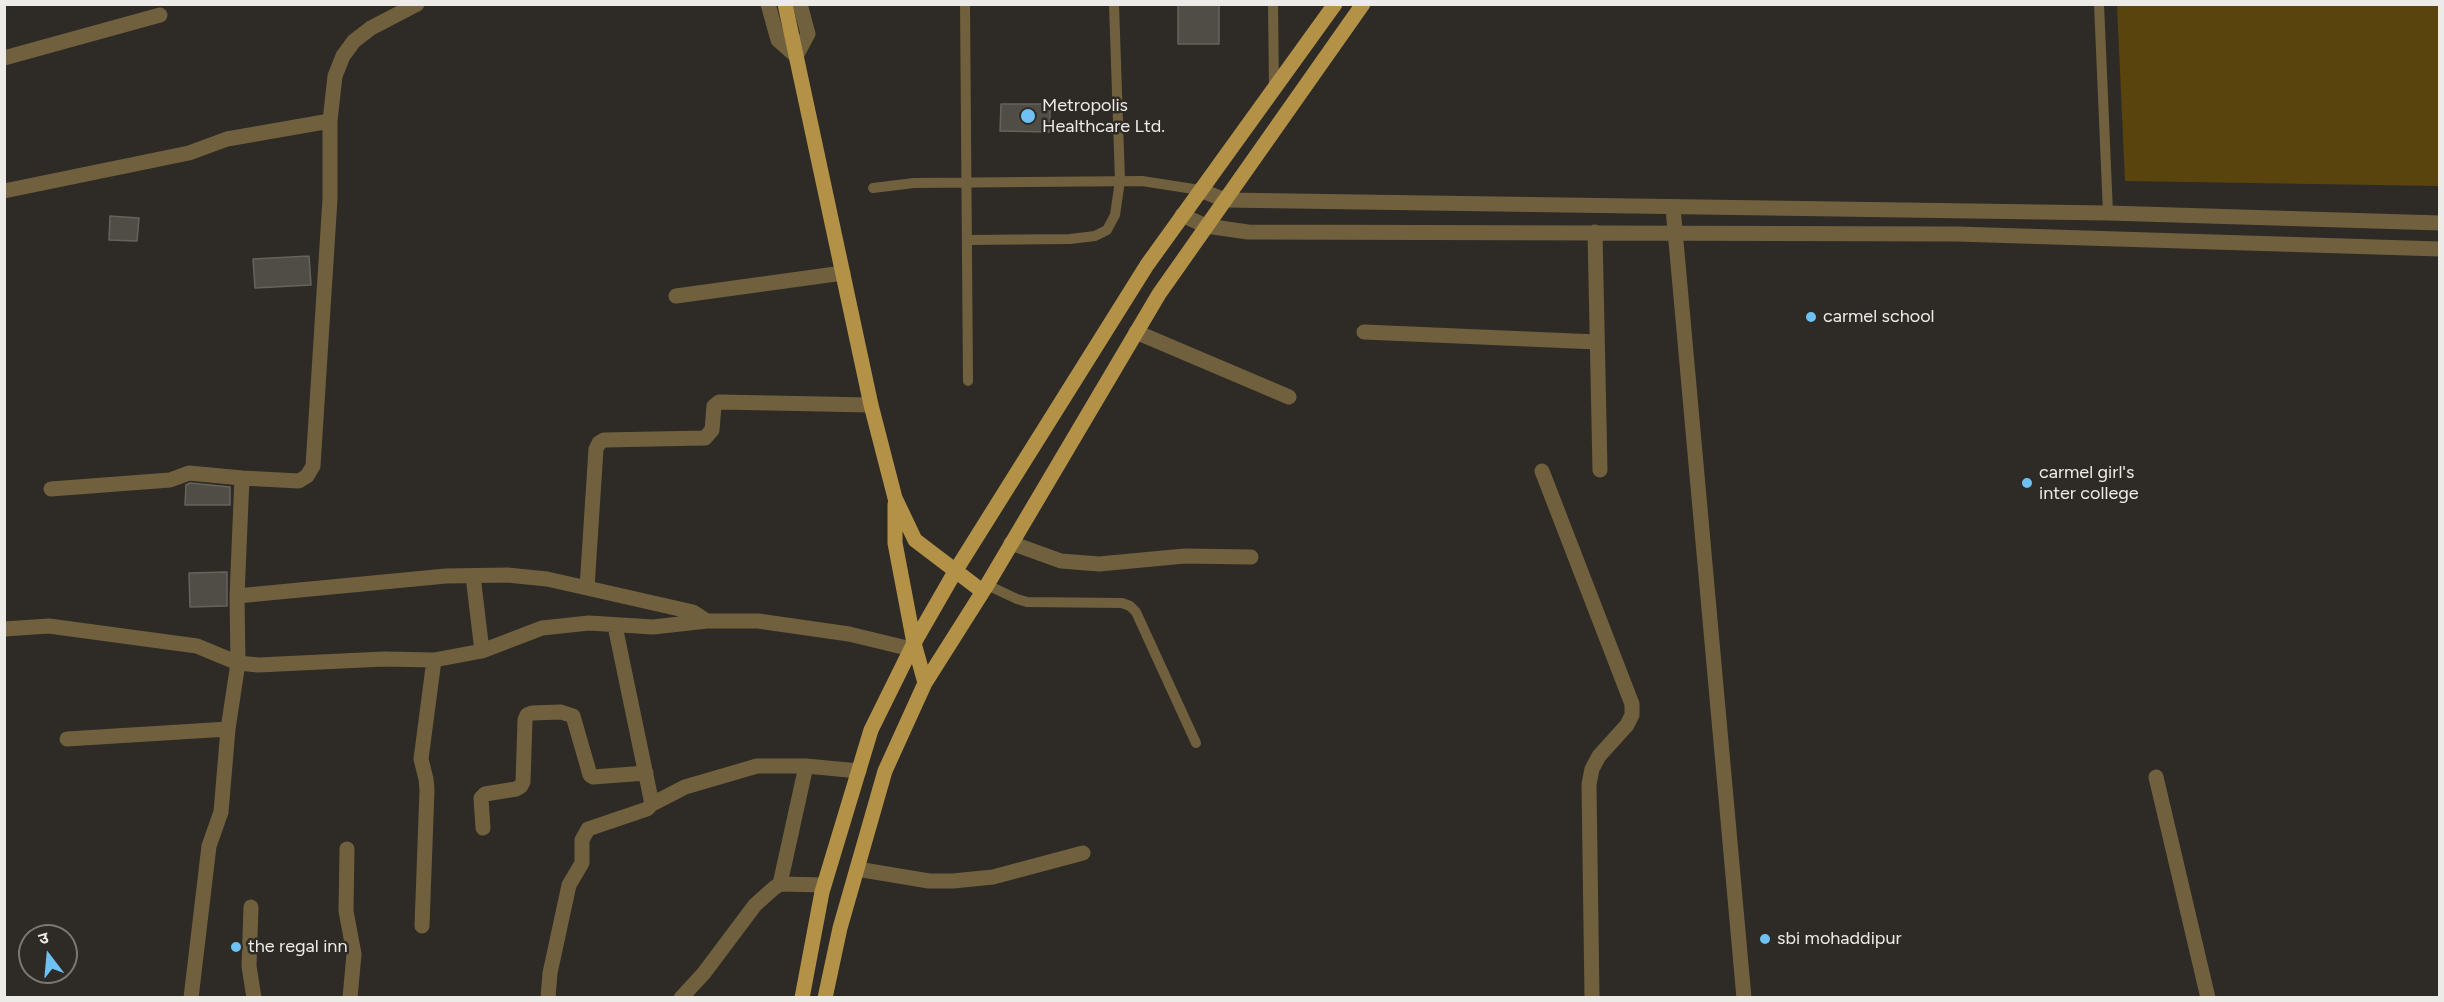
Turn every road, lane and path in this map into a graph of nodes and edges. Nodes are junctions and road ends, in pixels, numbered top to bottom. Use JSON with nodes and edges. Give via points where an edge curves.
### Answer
{"nodes":[{"id":1,"x":417,"y":4,"type":"edge"},
{"id":2,"x":768,"y":4,"type":"edge"},
{"id":3,"x":800,"y":4,"type":"edge"},
{"id":4,"x":965,"y":4,"type":"edge"},
{"id":5,"x":1114,"y":4,"type":"edge"},
{"id":6,"x":1273,"y":4,"type":"edge"},
{"id":7,"x":1335,"y":4,"type":"edge"},
{"id":8,"x":1363,"y":4,"type":"edge"},
{"id":9,"x":2099,"y":4,"type":"edge"},
{"id":10,"x":787,"y":12,"type":"edge"},
{"id":11,"x":160,"y":15,"type":"dead end"},
{"id":12,"x":796,"y":56,"type":"junction"},
{"id":13,"x":4,"y":58,"type":"edge"},
{"id":14,"x":1274,"y":88,"type":"junction"},
{"id":15,"x":330,"y":121,"type":"junction"},
{"id":16,"x":1120,"y":181,"type":"junction"},
{"id":17,"x":968,"y":182,"type":"junction"},
{"id":18,"x":873,"y":188,"type":"dead end"},
{"id":19,"x":1200,"y":190,"type":"junction"},
{"id":20,"x":4,"y":191,"type":"edge"},
{"id":21,"x":1225,"y":200,"type":"junction"},
{"id":22,"x":1673,"y":208,"type":"junction"},
{"id":23,"x":2108,"y":213,"type":"junction"},
{"id":24,"x":1182,"y":215,"type":"junction"},
{"id":25,"x":2384,"y":222,"type":"junction"},
{"id":26,"x":2439,"y":223,"type":"edge"},
{"id":27,"x":1206,"y":226,"type":"junction"},
{"id":28,"x":1595,"y":232,"type":"junction"},
{"id":29,"x":1675,"y":233,"type":"junction"},
{"id":30,"x":968,"y":240,"type":"junction"},
{"id":31,"x":2383,"y":247,"type":"junction"},
{"id":32,"x":2439,"y":249,"type":"edge"},
{"id":33,"x":843,"y":273,"type":"junction"},
{"id":34,"x":676,"y":296,"type":"dead end"},
{"id":35,"x":1136,"y":332,"type":"junction"},
{"id":36,"x":1364,"y":332,"type":"dead end"},
{"id":37,"x":1598,"y":342,"type":"junction"},
{"id":38,"x":969,"y":381,"type":"dead end"},
{"id":39,"x":1289,"y":397,"type":"dead end"},
{"id":40,"x":871,"y":405,"type":"junction"},
{"id":41,"x":1600,"y":470,"type":"dead end"},
{"id":42,"x":1542,"y":471,"type":"dead end"},
{"id":43,"x":242,"y":478,"type":"junction"},
{"id":44,"x":51,"y":489,"type":"dead end"},
{"id":45,"x":895,"y":498,"type":"junction"},
{"id":46,"x":1011,"y":543,"type":"junction"},
{"id":47,"x":1251,"y":557,"type":"dead end"},
{"id":48,"x":956,"y":570,"type":"junction"},
{"id":49,"x":473,"y":576,"type":"junction"},
{"id":50,"x":587,"y":588,"type":"junction"},
{"id":51,"x":985,"y":588,"type":"junction"},
{"id":52,"x":237,"y":596,"type":"junction"},
{"id":53,"x":707,"y":621,"type":"junction"},
{"id":54,"x":615,"y":626,"type":"junction"},
{"id":55,"x":4,"y":629,"type":"edge"},
{"id":56,"x":913,"y":646,"type":"junction"},
{"id":57,"x":482,"y":651,"type":"junction"},
{"id":58,"x":434,"y":660,"type":"junction"},
{"id":59,"x":238,"y":663,"type":"junction"},
{"id":60,"x":925,"y":683,"type":"junction"},
{"id":61,"x":228,"y":729,"type":"junction"},
{"id":62,"x":68,"y":739,"type":"dead end"},
{"id":63,"x":1196,"y":743,"type":"dead end"},
{"id":64,"x":806,"y":766,"type":"junction"},
{"id":65,"x":859,"y":771,"type":"junction"},
{"id":66,"x":646,"y":773,"type":"junction"},
{"id":67,"x":2156,"y":777,"type":"dead end"},
{"id":68,"x":652,"y":804,"type":"junction"},
{"id":69,"x":483,"y":828,"type":"dead end"},
{"id":70,"x":347,"y":849,"type":"dead end"},
{"id":71,"x":1083,"y":853,"type":"dead end"},
{"id":72,"x":857,"y":869,"type":"junction"},
{"id":73,"x":780,"y":884,"type":"junction"},
{"id":74,"x":825,"y":885,"type":"junction"},
{"id":75,"x":251,"y":907,"type":"dead end"},
{"id":76,"x":422,"y":927,"type":"dead end"},
{"id":77,"x":191,"y":998,"type":"edge"},
{"id":78,"x":254,"y":998,"type":"edge"},
{"id":79,"x":350,"y":998,"type":"edge"},
{"id":80,"x":548,"y":998,"type":"edge"},
{"id":81,"x":681,"y":998,"type":"edge"},
{"id":82,"x":801,"y":998,"type":"edge"},
{"id":83,"x":825,"y":998,"type":"edge"},
{"id":84,"x":1592,"y":998,"type":"edge"},
{"id":85,"x":1744,"y":998,"type":"edge"},
{"id":86,"x":2208,"y":998,"type":"edge"}],
"edges":[{"from":1,"to":15,"type":"street","via":[[354,41],[335,76]]},
{"from":2,"to":12,"type":"street","via":[[778,40]]},
{"from":3,"to":12,"type":"street","via":[[808,34]]},
{"from":4,"to":17,"type":"lane"},
{"from":5,"to":16,"type":"lane"},
{"from":6,"to":14,"type":"lane"},
{"from":7,"to":14,"type":"main road"},
{"from":8,"to":21,"type":"main road"},
{"from":9,"to":23,"type":"lane"},
{"from":10,"to":12,"type":"main road"},
{"from":11,"to":13,"type":"street"},
{"from":12,"to":33,"type":"main road"},
{"from":14,"to":19,"type":"main road"},
{"from":15,"to":20,"type":"street","via":[[227,139],[189,153]]},
{"from":15,"to":43,"type":"street","via":[[330,199],[313,466],[299,481]]},
{"from":16,"to":17,"type":"lane"},
{"from":16,"to":19,"type":"lane","via":[[1142,180]]},
{"from":16,"to":30,"type":"lane","via":[[1115,215],[1107,230],[1095,236]]},
{"from":17,"to":18,"type":"lane"},
{"from":17,"to":30,"type":"lane"},
{"from":19,"to":21,"type":"street"},
{"from":19,"to":24,"type":"main road"},
{"from":21,"to":22,"type":"street"},
{"from":21,"to":27,"type":"main road"},
{"from":22,"to":23,"type":"street"},
{"from":22,"to":29,"type":"street"},
{"from":23,"to":25,"type":"street"},
{"from":24,"to":27,"type":"street"},
{"from":24,"to":48,"type":"main road"},
{"from":25,"to":26,"type":"street"},
{"from":25,"to":31,"type":"street"},
{"from":27,"to":28,"type":"street","via":[[1248,232]]},
{"from":27,"to":35,"type":"main road"},
{"from":28,"to":29,"type":"street"},
{"from":28,"to":37,"type":"street"},
{"from":29,"to":31,"type":"street","via":[[1956,234]]},
{"from":29,"to":85,"type":"street"},
{"from":30,"to":38,"type":"lane"},
{"from":31,"to":32,"type":"street"},
{"from":33,"to":34,"type":"street"},
{"from":33,"to":40,"type":"main road"},
{"from":35,"to":39,"type":"street"},
{"from":35,"to":46,"type":"main road"},
{"from":36,"to":37,"type":"street"},
{"from":37,"to":41,"type":"street"},
{"from":40,"to":45,"type":"main road"},
{"from":40,"to":50,"type":"street","via":[[719,402],[714,406],[712,430],[705,438],[598,443]]},
{"from":42,"to":84,"type":"street","via":[[1632,704],[1627,725],[1599,756],[1589,784]]},
{"from":43,"to":44,"type":"street","via":[[189,473],[170,480]]},
{"from":43,"to":52,"type":"street"},
{"from":45,"to":48,"type":"main road","via":[[915,540]]},
{"from":45,"to":56,"type":"main road","via":[[895,543]]},
{"from":46,"to":47,"type":"street","via":[[1061,561],[1099,564],[1185,556]]},
{"from":46,"to":51,"type":"main road"},
{"from":48,"to":51,"type":"main road"},
{"from":48,"to":56,"type":"main road"},
{"from":49,"to":50,"type":"street","via":[[548,579]]},
{"from":49,"to":52,"type":"street"},
{"from":49,"to":57,"type":"street"},
{"from":50,"to":53,"type":"street","via":[[693,612]]},
{"from":51,"to":60,"type":"main road"},
{"from":51,"to":63,"type":"lane","via":[[1027,602],[1130,606]]},
{"from":52,"to":59,"type":"street"},
{"from":53,"to":54,"type":"street","via":[[653,627]]},
{"from":53,"to":56,"type":"street","via":[[758,621]]},
{"from":54,"to":57,"type":"street","via":[[589,623],[542,627]]},
{"from":54,"to":66,"type":"street"},
{"from":55,"to":59,"type":"street","via":[[49,626],[197,646]]},
{"from":56,"to":60,"type":"main road"},
{"from":56,"to":65,"type":"main road","via":[[871,730]]},
{"from":57,"to":58,"type":"street"},
{"from":58,"to":59,"type":"street"},
{"from":58,"to":76,"type":"street","via":[[421,759],[427,790]]},
{"from":59,"to":61,"type":"street"},
{"from":60,"to":72,"type":"main road","via":[[885,771]]},
{"from":61,"to":62,"type":"street"},
{"from":61,"to":77,"type":"street","via":[[221,812],[209,846]]},
{"from":64,"to":65,"type":"street"},
{"from":64,"to":68,"type":"street","via":[[756,766],[685,788]]},
{"from":64,"to":73,"type":"street"},
{"from":65,"to":74,"type":"main road"},
{"from":66,"to":68,"type":"street"},
{"from":66,"to":69,"type":"street","via":[[590,775],[573,716],[561,712],[532,713],[525,720],[523,782],[516,789],[485,794]]},
{"from":67,"to":86,"type":"street"},
{"from":68,"to":80,"type":"street","via":[[647,810],[585,832],[582,863],[569,885]]},
{"from":70,"to":79,"type":"street","via":[[346,911],[354,954]]},
{"from":71,"to":72,"type":"street","via":[[993,877],[953,881]]},
{"from":72,"to":83,"type":"main road"},
{"from":73,"to":74,"type":"street"},
{"from":73,"to":81,"type":"street","via":[[755,905],[704,974]]},
{"from":74,"to":82,"type":"main road"},
{"from":75,"to":78,"type":"street","via":[[249,966]]}]}
